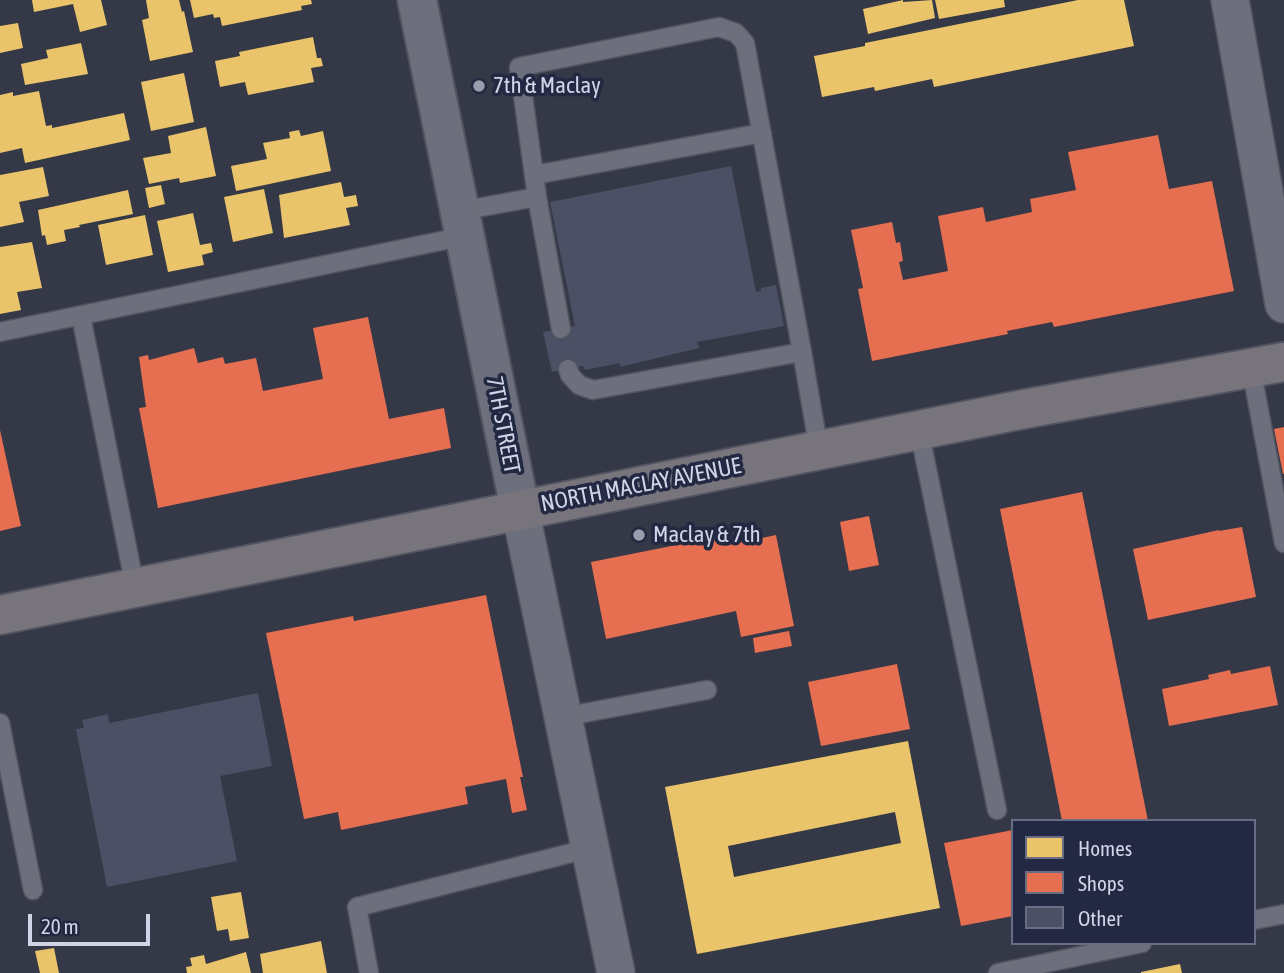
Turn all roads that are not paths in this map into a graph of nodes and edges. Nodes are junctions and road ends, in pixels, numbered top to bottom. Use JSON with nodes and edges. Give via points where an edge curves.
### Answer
{"nodes":[{"id":1,"x":418,"y":0,"type":"edge"},
{"id":2,"x":1230,"y":0,"type":"edge"},
{"id":3,"x":762,"y":133,"type":"junction"},
{"id":4,"x":534,"y":174,"type":"junction"},
{"id":5,"x":537,"y":197,"type":"junction"},
{"id":6,"x":462,"y":223,"type":"junction"},
{"id":7,"x":1284,"y":304,"type":"edge"},
{"id":8,"x":81,"y":316,"type":"junction"},
{"id":9,"x":561,"y":328,"type":"dead end"},
{"id":10,"x":0,"y":332,"type":"edge"},
{"id":11,"x":802,"y":352,"type":"junction"},
{"id":12,"x":1267,"y":365,"type":"edge"},
{"id":13,"x":568,"y":369,"type":"dead end"},
{"id":14,"x":919,"y":430,"type":"junction"},
{"id":15,"x":819,"y":450,"type":"junction"},
{"id":16,"x":520,"y":509,"type":"junction"},
{"id":17,"x":1284,"y":543,"type":"edge"},
{"id":18,"x":135,"y":587,"type":"junction"},
{"id":19,"x":0,"y":615,"type":"edge"},
{"id":20,"x":707,"y":690,"type":"dead end"},
{"id":21,"x":564,"y":717,"type":"junction"},
{"id":22,"x":0,"y":723,"type":"edge"},
{"id":23,"x":997,"y":810,"type":"dead end"},
{"id":24,"x":591,"y":848,"type":"junction"},
{"id":25,"x":33,"y":890,"type":"dead end"},
{"id":26,"x":1284,"y":914,"type":"edge"},
{"id":27,"x":1256,"y":920,"type":"edge"},
{"id":28,"x":1132,"y":945,"type":"edge"},
{"id":29,"x":611,"y":972,"type":"edge"},
{"id":30,"x":369,"y":973,"type":"edge"},
{"id":31,"x":998,"y":973,"type":"edge"}],
"edges":[{"from":1,"to":6,"type":"street","name":"7TH STREET"},
{"from":2,"to":7,"type":"street"},
{"from":3,"to":4,"type":"lane"},
{"from":3,"to":4,"type":"lane","via":[[745,43],[736,33],[719,27],[519,67]]},
{"from":3,"to":11,"type":"lane"},
{"from":4,"to":5,"type":"lane"},
{"from":5,"to":6,"type":"lane"},
{"from":5,"to":9,"type":"lane"},
{"from":6,"to":8,"type":"lane"},
{"from":6,"to":16,"type":"street","name":"7TH STREET"},
{"from":8,"to":10,"type":"lane"},
{"from":8,"to":18,"type":"lane"},
{"from":11,"to":13,"type":"lane","via":[[593,390],[579,384]]},
{"from":11,"to":15,"type":"lane"},
{"from":12,"to":14,"type":"main road","name":"NORTH MACLAY AVENUE"},
{"from":12,"to":17,"type":"lane"},
{"from":14,"to":15,"type":"main road","name":"NORTH MACLAY AVENUE"},
{"from":14,"to":23,"type":"lane"},
{"from":15,"to":16,"type":"main road","name":"NORTH MACLAY AVENUE"},
{"from":16,"to":18,"type":"main road","name":"NORTH MACLAY AVENUE"},
{"from":16,"to":21,"type":"street","name":"7TH STREET"},
{"from":18,"to":19,"type":"main road","name":"NORTH MACLAY AVENUE"},
{"from":20,"to":21,"type":"lane"},
{"from":21,"to":24,"type":"street","name":"7TH STREET"},
{"from":22,"to":25,"type":"lane"},
{"from":24,"to":29,"type":"street","name":"7TH STREET"},
{"from":24,"to":30,"type":"lane","via":[[357,907]]},
{"from":26,"to":27,"type":"lane"},
{"from":28,"to":31,"type":"lane"}]}
